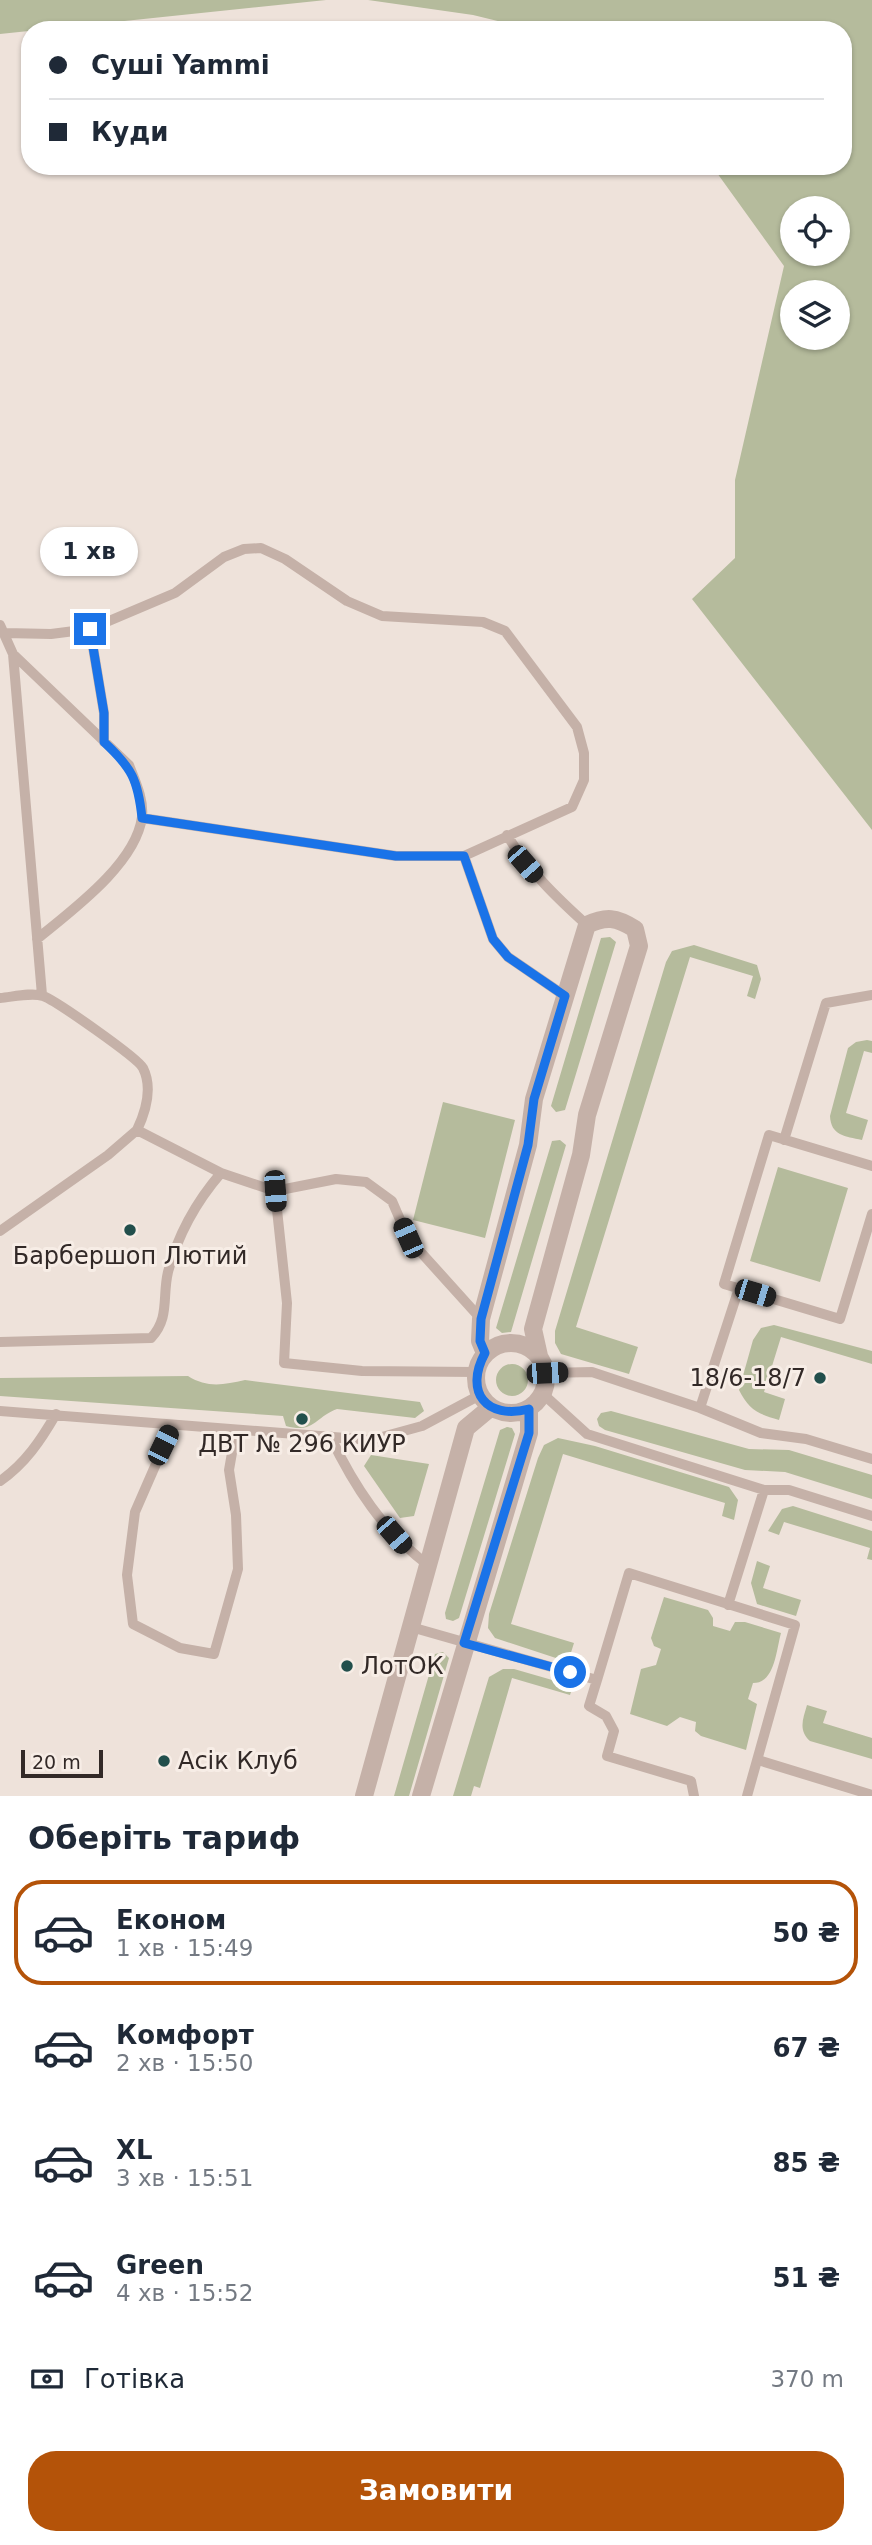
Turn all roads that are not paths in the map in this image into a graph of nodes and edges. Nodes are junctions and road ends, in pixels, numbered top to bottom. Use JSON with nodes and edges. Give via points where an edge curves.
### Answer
{"nodes":[{"id":1,"x":2,"y":629,"type":"edge"},
{"id":2,"x":90,"y":629,"type":"junction"},
{"id":3,"x":13,"y":654,"type":"junction"},
{"id":4,"x":104,"y":742,"type":"junction"},
{"id":5,"x":142,"y":818,"type":"junction"},
{"id":6,"x":507,"y":835,"type":"junction"},
{"id":7,"x":464,"y":856,"type":"junction"},
{"id":8,"x":587,"y":925,"type":"junction"},
{"id":9,"x":37,"y":939,"type":"junction"},
{"id":10,"x":42,"y":995,"type":"junction"},
{"id":11,"x":872,"y":995,"type":"edge"},
{"id":12,"x":565,"y":996,"type":"junction"},
{"id":13,"x":0,"y":998,"type":"edge"},
{"id":14,"x":137,"y":1130,"type":"junction"},
{"id":15,"x":784,"y":1140,"type":"junction"},
{"id":16,"x":872,"y":1166,"type":"edge"},
{"id":17,"x":221,"y":1173,"type":"junction"},
{"id":18,"x":275,"y":1191,"type":"junction"},
{"id":19,"x":872,"y":1214,"type":"edge"},
{"id":20,"x":0,"y":1231,"type":"edge"},
{"id":21,"x":739,"y":1289,"type":"junction"},
{"id":22,"x":481,"y":1319,"type":"junction"},
{"id":23,"x":0,"y":1342,"type":"edge"},
{"id":24,"x":485,"y":1353,"type":"junction"},
{"id":25,"x":538,"y":1356,"type":"junction"},
{"id":26,"x":475,"y":1372,"type":"junction"},
{"id":27,"x":547,"y":1373,"type":"junction"},
{"id":28,"x":543,"y":1394,"type":"junction"},
{"id":29,"x":485,"y":1402,"type":"junction"},
{"id":30,"x":701,"y":1408,"type":"junction"},
{"id":31,"x":529,"y":1409,"type":"junction"},
{"id":32,"x":0,"y":1411,"type":"edge"},
{"id":33,"x":56,"y":1414,"type":"junction"},
{"id":34,"x":173,"y":1425,"type":"junction"},
{"id":35,"x":236,"y":1430,"type":"junction"},
{"id":36,"x":330,"y":1437,"type":"junction"},
{"id":37,"x":872,"y":1459,"type":"edge"},
{"id":38,"x":0,"y":1481,"type":"edge"},
{"id":39,"x":764,"y":1490,"type":"junction"},
{"id":40,"x":872,"y":1516,"type":"edge"},
{"id":41,"x":428,"y":1565,"type":"junction"},
{"id":42,"x":728,"y":1605,"type":"junction"},
{"id":43,"x":411,"y":1627,"type":"junction"},
{"id":44,"x":464,"y":1643,"type":"junction"},
{"id":45,"x":597,"y":1680,"type":"junction"},
{"id":46,"x":758,"y":1760,"type":"junction"},
{"id":47,"x":745,"y":1795,"type":"edge"},
{"id":48,"x":872,"y":1795,"type":"edge"},
{"id":49,"x":364,"y":1796,"type":"edge"},
{"id":50,"x":421,"y":1796,"type":"edge"},
{"id":51,"x":694,"y":1796,"type":"edge"}],
"edges":[{"from":1,"to":2,"type":"lane","via":[[51,634]]},
{"from":1,"to":3,"type":"lane"},
{"from":2,"to":4,"type":"lane","via":[[104,713]]},
{"from":2,"to":6,"type":"lane","via":[[175,593],[224,557],[261,548],[347,601],[382,616],[484,622],[505,631],[576,727],[584,753],[584,780],[572,807]]},
{"from":3,"to":4,"type":"lane"},
{"from":3,"to":9,"type":"lane"},
{"from":4,"to":5,"type":"lane","via":[[129,765],[139,789]]},
{"from":5,"to":7,"type":"lane","via":[[396,856]]},
{"from":5,"to":9,"type":"lane","via":[[128,852],[96,890]]},
{"from":6,"to":7,"type":"lane"},
{"from":6,"to":8,"type":"lane","via":[[541,882]]},
{"from":7,"to":12,"type":"lane","via":[[493,939],[508,957]]},
{"from":8,"to":12,"type":"street"},
{"from":8,"to":25,"type":"street","via":[[604,917],[620,920],[635,929],[639,946],[587,1115],[581,1155],[533,1329]]},
{"from":9,"to":10,"type":"lane"},
{"from":10,"to":13,"type":"lane"},
{"from":10,"to":14,"type":"lane","via":[[143,1067],[148,1091],[146,1111]]},
{"from":11,"to":15,"type":"lane","via":[[826,1003]]},
{"from":12,"to":22,"type":"street","via":[[534,1099],[528,1145]]},
{"from":14,"to":17,"type":"lane"},
{"from":14,"to":20,"type":"lane"},
{"from":15,"to":16,"type":"lane"},
{"from":15,"to":21,"type":"lane","via":[[769,1135],[724,1284]]},
{"from":17,"to":18,"type":"lane"},
{"from":17,"to":23,"type":"lane","via":[[200,1198],[181,1233],[168,1273],[162,1326],[151,1338]]},
{"from":18,"to":22,"type":"lane","via":[[336,1179],[366,1182],[392,1201],[408,1238]]},
{"from":18,"to":26,"type":"lane","via":[[287,1303],[284,1363],[362,1371]]},
{"from":19,"to":21,"type":"lane","via":[[840,1320]]},
{"from":21,"to":30,"type":"lane"},
{"from":22,"to":24,"type":"street","via":[[480,1341]]},
{"from":24,"to":25,"type":"street","via":[[502,1344],[522,1344]]},
{"from":24,"to":26,"type":"street"},
{"from":25,"to":27,"type":"street"},
{"from":26,"to":29,"type":"street"},
{"from":27,"to":28,"type":"street"},
{"from":27,"to":30,"type":"lane","via":[[592,1372]]},
{"from":28,"to":31,"type":"street"},
{"from":28,"to":39,"type":"lane","via":[[587,1434]]},
{"from":29,"to":31,"type":"street","via":[[510,1414]]},
{"from":29,"to":36,"type":"lane","via":[[371,1440]]},
{"from":29,"to":41,"type":"street","via":[[466,1428]]},
{"from":30,"to":37,"type":"lane","via":[[761,1433],[806,1439]]},
{"from":31,"to":44,"type":"street","via":[[529,1433]]},
{"from":32,"to":33,"type":"lane"},
{"from":33,"to":34,"type":"lane"},
{"from":33,"to":38,"type":"lane","via":[[15,1471]]},
{"from":34,"to":35,"type":"lane"},
{"from":34,"to":35,"type":"lane","via":[[135,1512],[127,1575],[133,1624],[180,1648],[214,1654],[238,1569],[229,1470]]},
{"from":35,"to":36,"type":"lane"},
{"from":36,"to":41,"type":"lane","via":[[369,1507],[407,1550]]},
{"from":39,"to":40,"type":"lane","via":[[789,1490]]},
{"from":39,"to":42,"type":"lane"},
{"from":41,"to":43,"type":"street"},
{"from":42,"to":45,"type":"lane","via":[[629,1573]]},
{"from":42,"to":46,"type":"lane","via":[[795,1625]]},
{"from":43,"to":44,"type":"lane"},
{"from":43,"to":49,"type":"street"},
{"from":44,"to":45,"type":"lane"},
{"from":44,"to":50,"type":"street"},
{"from":45,"to":51,"type":"lane","via":[[589,1706],[606,1716],[614,1731],[607,1756],[691,1781]]},
{"from":46,"to":47,"type":"lane"},
{"from":46,"to":48,"type":"lane"}]}
